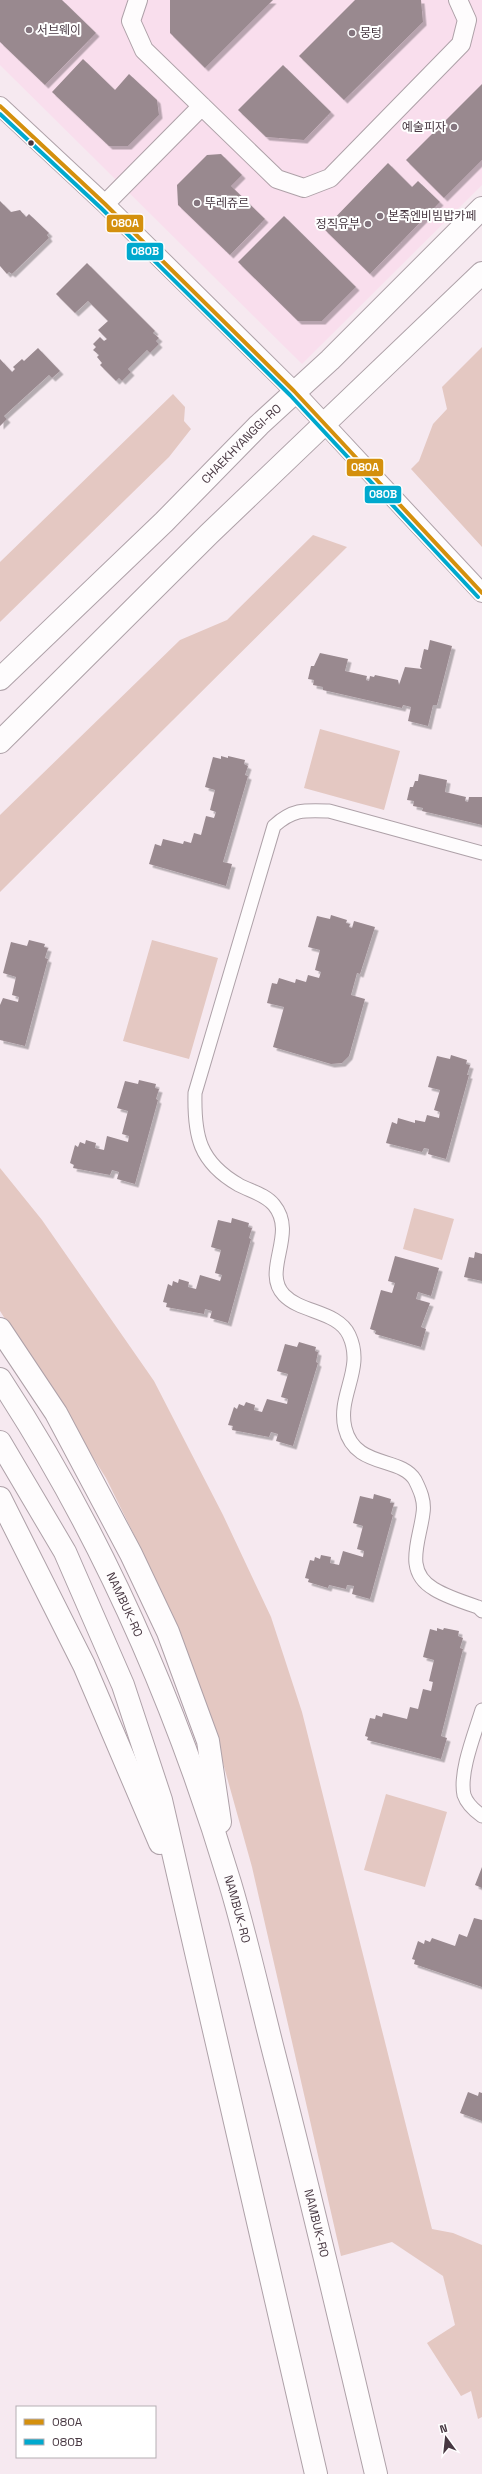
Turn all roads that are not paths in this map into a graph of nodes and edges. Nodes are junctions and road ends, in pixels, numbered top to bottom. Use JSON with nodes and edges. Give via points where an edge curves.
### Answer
{"nodes":[{"id":1,"x":138,"y":0,"type":"edge"},
{"id":2,"x":458,"y":0,"type":"edge"},
{"id":3,"x":0,"y":106,"type":"edge"},
{"id":4,"x":202,"y":106,"type":"junction"},
{"id":5,"x":105,"y":204,"type":"junction"},
{"id":6,"x":482,"y":208,"type":"edge"},
{"id":7,"x":482,"y":273,"type":"edge"},
{"id":8,"x":294,"y":391,"type":"junction"},
{"id":9,"x":325,"y":424,"type":"junction"},
{"id":10,"x":482,"y":593,"type":"edge"},
{"id":11,"x":0,"y":679,"type":"edge"},
{"id":12,"x":0,"y":742,"type":"edge"},
{"id":13,"x":482,"y":853,"type":"edge"},
{"id":14,"x":0,"y":1329,"type":"edge"},
{"id":15,"x":0,"y":1379,"type":"edge"},
{"id":16,"x":0,"y":1442,"type":"edge"},
{"id":17,"x":0,"y":1498,"type":"edge"},
{"id":18,"x":482,"y":1611,"type":"edge"},
{"id":19,"x":482,"y":1710,"type":"edge"},
{"id":20,"x":482,"y":1816,"type":"edge"},
{"id":21,"x":230,"y":1884,"type":"junction"},
{"id":22,"x":182,"y":1894,"type":"junction"},
{"id":23,"x":316,"y":2474,"type":"edge"},
{"id":24,"x":376,"y":2474,"type":"edge"}],
"edges":[{"from":1,"to":4,"type":"street","via":[[131,21],[144,50]]},
{"from":2,"to":4,"type":"street","via":[[467,20],[461,44],[330,178],[304,188],[277,179]]},
{"from":3,"to":5,"type":"street"},
{"from":4,"to":5,"type":"street"},
{"from":5,"to":8,"type":"street"},
{"from":6,"to":8,"type":"main road","name":"CHAEKHYANGGI-RO","via":[[330,360]]},
{"from":7,"to":9,"type":"main road"},
{"from":8,"to":9,"type":"street"},
{"from":8,"to":11,"type":"main road","name":"CHAEKHYANGGI-RO","via":[[164,522]]},
{"from":9,"to":10,"type":"street"},
{"from":9,"to":12,"type":"main road","via":[[209,534]]},
{"from":13,"to":18,"type":"street","via":[[329,811],[304,810],[287,815],[274,826],[196,1093],[195,1116],[197,1135],[204,1155],[223,1174],[239,1185],[258,1192],[274,1205],[283,1222],[276,1270],[277,1284],[283,1294],[295,1305],[333,1319],[346,1329],[354,1346],[355,1363],[343,1413],[345,1427],[350,1441],[358,1450],[400,1469],[413,1478],[422,1493],[424,1511],[414,1551],[421,1580],[433,1589],[478,1607]]},
{"from":14,"to":21,"type":"main road","via":[[56,1413],[131,1554],[168,1632],[208,1741]]},
{"from":15,"to":21,"type":"main road","name":"NAMBUK-RO","via":[[93,1537],[151,1664],[184,1745]]},
{"from":16,"to":22,"type":"main road","via":[[65,1552],[123,1685],[161,1800]]},
{"from":17,"to":22,"type":"main road","via":[[84,1665]]},
{"from":19,"to":20,"type":"street","via":[[463,1778],[464,1796],[472,1808]]},
{"from":21,"to":24,"type":"main road","name":"NAMBUK-RO","via":[[311,2199]]},
{"from":22,"to":23,"type":"main road"}]}
